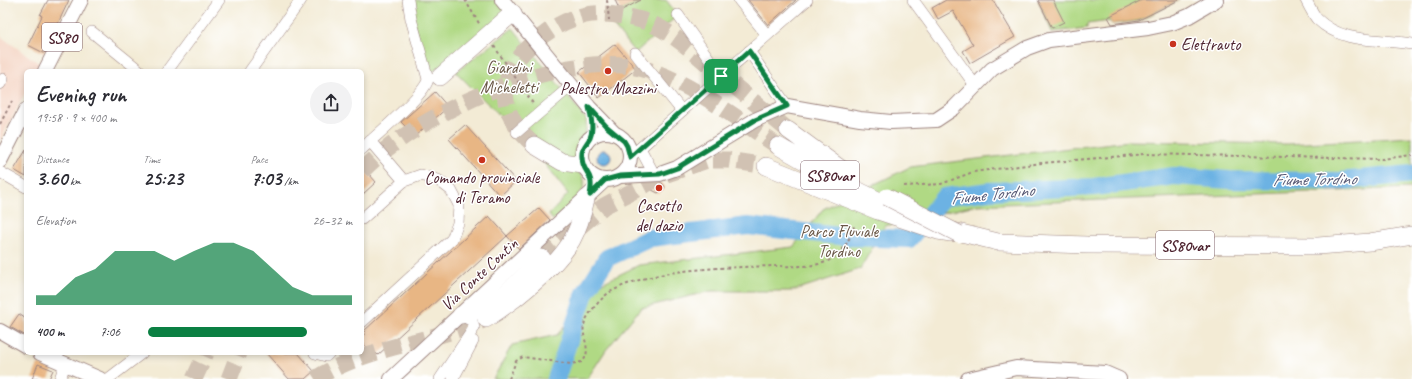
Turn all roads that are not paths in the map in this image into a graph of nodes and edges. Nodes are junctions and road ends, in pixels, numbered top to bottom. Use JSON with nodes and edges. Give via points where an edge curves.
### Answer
{"nodes":[{"id":1,"x":219,"y":0,"type":"edge"},
{"id":2,"x":301,"y":0,"type":"edge"},
{"id":3,"x":408,"y":0,"type":"edge"},
{"id":4,"x":502,"y":0,"type":"edge"},
{"id":5,"x":739,"y":0,"type":"edge"},
{"id":6,"x":807,"y":0,"type":"edge"},
{"id":7,"x":913,"y":0,"type":"edge"},
{"id":8,"x":1216,"y":0,"type":"edge"},
{"id":9,"x":1306,"y":0,"type":"edge"},
{"id":10,"x":83,"y":1,"type":"edge"},
{"id":11,"x":513,"y":13,"type":"junction"},
{"id":12,"x":678,"y":16,"type":"dead end"},
{"id":13,"x":92,"y":32,"type":"dead end"},
{"id":14,"x":767,"y":36,"type":"junction"},
{"id":15,"x":1412,"y":44,"type":"edge"},
{"id":16,"x":749,"y":51,"type":"junction"},
{"id":17,"x":635,"y":53,"type":"dead end"},
{"id":18,"x":47,"y":69,"type":"edge"},
{"id":19,"x":138,"y":69,"type":"edge"},
{"id":20,"x":168,"y":69,"type":"edge"},
{"id":21,"x":251,"y":69,"type":"edge"},
{"id":22,"x":440,"y":76,"type":"dead end"},
{"id":23,"x":721,"y":76,"type":"junction"},
{"id":24,"x":572,"y":85,"type":"junction"},
{"id":25,"x":975,"y":85,"type":"junction"},
{"id":26,"x":787,"y":106,"type":"junction"},
{"id":27,"x":589,"y":107,"type":"junction"},
{"id":28,"x":682,"y":110,"type":"junction"},
{"id":29,"x":24,"y":114,"type":"edge"},
{"id":30,"x":788,"y":130,"type":"tunnel mouth"},
{"id":31,"x":517,"y":132,"type":"dead end"},
{"id":32,"x":615,"y":134,"type":"junction"},
{"id":33,"x":589,"y":138,"type":"junction"},
{"id":34,"x":370,"y":141,"type":"junction"},
{"id":35,"x":534,"y":145,"type":"tunnel mouth"},
{"id":36,"x":364,"y":146,"type":"edge"},
{"id":37,"x":778,"y":146,"type":"tunnel mouth"},
{"id":38,"x":640,"y":148,"type":"junction"},
{"id":39,"x":630,"y":157,"type":"junction"},
{"id":40,"x":0,"y":161,"type":"edge"},
{"id":41,"x":766,"y":166,"type":"tunnel mouth"},
{"id":42,"x":587,"y":170,"type":"junction"},
{"id":43,"x":0,"y":172,"type":"edge"},
{"id":44,"x":654,"y":174,"type":"junction"},
{"id":45,"x":620,"y":176,"type":"junction"},
{"id":46,"x":605,"y":180,"type":"junction"},
{"id":47,"x":404,"y":181,"type":"junction"},
{"id":48,"x":24,"y":185,"type":"edge"},
{"id":49,"x":588,"y":197,"type":"junction"},
{"id":50,"x":883,"y":204,"type":"junction"},
{"id":51,"x":364,"y":217,"type":"edge"},
{"id":52,"x":1412,"y":235,"type":"edge"},
{"id":53,"x":542,"y":258,"type":"tunnel mouth"},
{"id":54,"x":461,"y":314,"type":"junction"},
{"id":55,"x":364,"y":320,"type":"edge"},
{"id":56,"x":486,"y":320,"type":"tunnel mouth"},
{"id":57,"x":0,"y":331,"type":"edge"},
{"id":58,"x":473,"y":331,"type":"junction"},
{"id":59,"x":24,"y":345,"type":"edge"},
{"id":60,"x":44,"y":355,"type":"edge"},
{"id":61,"x":140,"y":355,"type":"edge"},
{"id":62,"x":65,"y":364,"type":"junction"},
{"id":63,"x":127,"y":366,"type":"junction"},
{"id":64,"x":60,"y":379,"type":"edge"},
{"id":65,"x":100,"y":379,"type":"edge"},
{"id":66,"x":108,"y":379,"type":"edge"},
{"id":67,"x":122,"y":379,"type":"edge"},
{"id":68,"x":391,"y":379,"type":"edge"},
{"id":69,"x":440,"y":379,"type":"edge"},
{"id":70,"x":453,"y":379,"type":"edge"},
{"id":71,"x":968,"y":379,"type":"edge"},
{"id":72,"x":1119,"y":379,"type":"edge"}],
"edges":[{"from":1,"to":20,"type":"street"},
{"from":2,"to":21,"type":"street"},
{"from":3,"to":34,"type":"street","via":[[411,20],[428,79],[427,84],[417,97]]},
{"from":4,"to":11,"type":"main road"},
{"from":5,"to":14,"type":"street"},
{"from":6,"to":14,"type":"street"},
{"from":7,"to":25,"type":"street"},
{"from":8,"to":25,"type":"main road","via":[[1172,23],[1049,40],[1008,59],[992,69]]},
{"from":9,"to":15,"type":"street","via":[[1316,18],[1331,30],[1364,41],[1398,41]]},
{"from":10,"to":18,"type":"main road","number":"SS80"},
{"from":11,"to":22,"type":"highway"},
{"from":11,"to":24,"type":"main road"},
{"from":12,"to":23,"type":"street"},
{"from":13,"to":19,"type":"street"},
{"from":14,"to":16,"type":"street"},
{"from":16,"to":23,"type":"street"},
{"from":16,"to":26,"type":"street"},
{"from":17,"to":28,"type":"street"},
{"from":23,"to":28,"type":"street"},
{"from":24,"to":27,"type":"main road"},
{"from":24,"to":31,"type":"street"},
{"from":25,"to":26,"type":"main road","via":[[954,108],[936,120],[892,122],[860,119]]},
{"from":26,"to":44,"type":"main road","via":[[755,120],[682,166]]},
{"from":27,"to":32,"type":"main road"},
{"from":27,"to":33,"type":"main road","via":[[592,132]]},
{"from":28,"to":38,"type":"street"},
{"from":29,"to":40,"type":"main road"},
{"from":30,"to":50,"type":"highway","via":[[859,182]]},
{"from":32,"to":33,"type":"main road","via":[[604,132]]},
{"from":32,"to":39,"type":"main road","via":[[624,141]]},
{"from":33,"to":42,"type":"main road","via":[[582,151]]},
{"from":34,"to":36,"type":"street"},
{"from":34,"to":47,"type":"street"},
{"from":35,"to":42,"type":"highway","via":[[562,162]]},
{"from":37,"to":50,"type":"highway","number":"SS80var"},
{"from":38,"to":39,"type":"street"},
{"from":38,"to":44,"type":"street"},
{"from":39,"to":44,"type":"main road"},
{"from":39,"to":45,"type":"main road","via":[[627,168]]},
{"from":41,"to":50,"type":"highway"},
{"from":42,"to":46,"type":"main road"},
{"from":42,"to":49,"type":"main road","via":[[592,187]]},
{"from":43,"to":48,"type":"street"},
{"from":44,"to":45,"type":"main road"},
{"from":45,"to":46,"type":"main road"},
{"from":46,"to":49,"type":"main road","name":"Via Conte Contin"},
{"from":47,"to":51,"type":"street"},
{"from":47,"to":55,"type":"street","via":[[421,175],[438,180],[450,190],[459,205],[458,223],[452,239]]},
{"from":49,"to":54,"type":"main road","name":"Via Conte Contin"},
{"from":49,"to":56,"type":"highway","via":[[579,225],[565,250],[541,276]]},
{"from":50,"to":52,"type":"highway","number":"SS80var","bridge":true,"via":[[959,234],[998,242],[1318,246],[1370,242]]},
{"from":53,"to":54,"type":"highway","via":[[493,302],[473,313]]},
{"from":54,"to":58,"type":"street"},
{"from":54,"to":68,"type":"main road","name":"Via Conte Contin"},
{"from":57,"to":59,"type":"main road"},
{"from":58,"to":69,"type":"street"},
{"from":58,"to":70,"type":"street","via":[[474,339]]},
{"from":60,"to":62,"type":"main road"},
{"from":61,"to":63,"type":"street"},
{"from":62,"to":64,"type":"street"},
{"from":62,"to":65,"type":"main road"},
{"from":63,"to":66,"type":"street"},
{"from":63,"to":67,"type":"street"},
{"from":71,"to":72,"type":"main road","via":[[1016,368],[1105,373]]}]}
